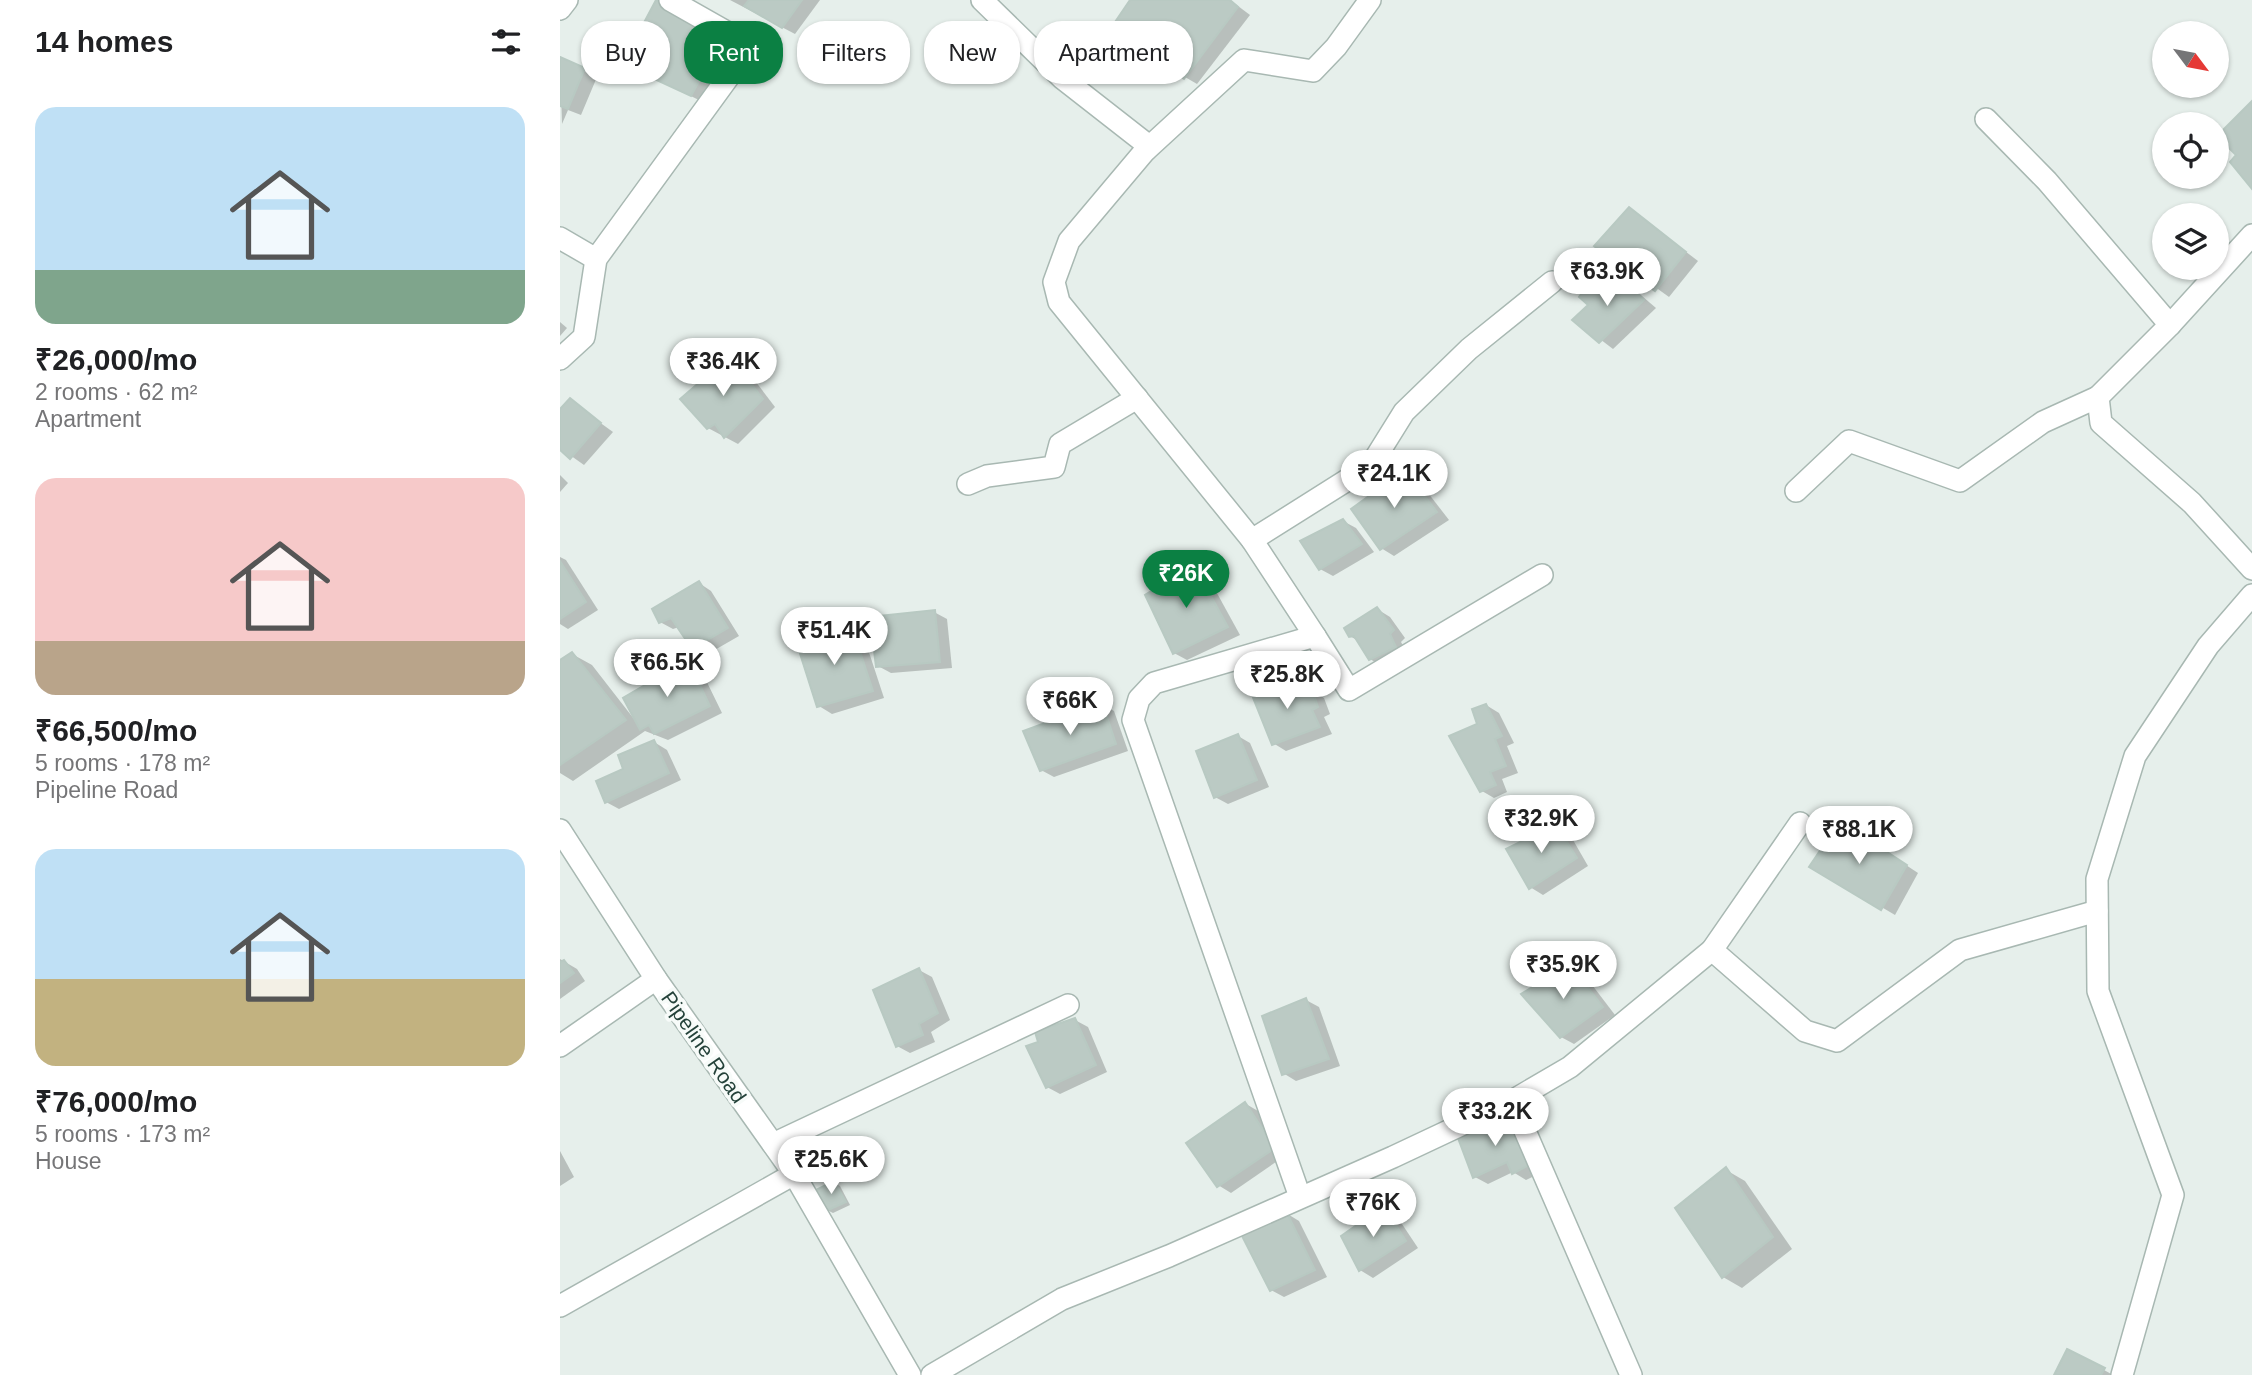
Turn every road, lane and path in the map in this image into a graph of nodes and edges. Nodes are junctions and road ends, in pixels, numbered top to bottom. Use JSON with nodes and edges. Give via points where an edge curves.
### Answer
{"nodes":[{"id":1,"x":567,"y":0,"type":"edge"},
{"id":2,"x":670,"y":0,"type":"edge"},
{"id":3,"x":982,"y":0,"type":"edge"},
{"id":4,"x":1370,"y":0,"type":"edge"},
{"id":5,"x":560,"y":9,"type":"edge"},
{"id":6,"x":1986,"y":119,"type":"dead end"},
{"id":7,"x":1146,"y":150,"type":"junction"},
{"id":8,"x":2252,"y":235,"type":"edge"},
{"id":9,"x":560,"y":238,"type":"edge"},
{"id":10,"x":596,"y":259,"type":"junction"},
{"id":11,"x":1552,"y":282,"type":"dead end"},
{"id":12,"x":2170,"y":325,"type":"junction"},
{"id":13,"x":560,"y":359,"type":"edge"},
{"id":14,"x":2098,"y":397,"type":"junction"},
{"id":15,"x":1137,"y":398,"type":"junction"},
{"id":16,"x":968,"y":484,"type":"dead end"},
{"id":17,"x":1796,"y":491,"type":"dead end"},
{"id":18,"x":1252,"y":540,"type":"junction"},
{"id":19,"x":2252,"y":569,"type":"edge"},
{"id":20,"x":1542,"y":575,"type":"dead end"},
{"id":21,"x":2252,"y":595,"type":"edge"},
{"id":22,"x":1315,"y":636,"type":"junction"},
{"id":23,"x":1800,"y":823,"type":"dead end"},
{"id":24,"x":560,"y":830,"type":"edge"},
{"id":25,"x":2098,"y":912,"type":"junction"},
{"id":26,"x":1712,"y":950,"type":"junction"},
{"id":27,"x":656,"y":979,"type":"junction"},
{"id":28,"x":1068,"y":1006,"type":"dead end"},
{"id":29,"x":560,"y":1046,"type":"edge"},
{"id":30,"x":1512,"y":1101,"type":"junction"},
{"id":31,"x":773,"y":1144,"type":"junction"},
{"id":32,"x":794,"y":1174,"type":"junction"},
{"id":33,"x":1300,"y":1197,"type":"junction"},
{"id":34,"x":560,"y":1306,"type":"edge"},
{"id":35,"x":910,"y":1375,"type":"edge"},
{"id":36,"x":932,"y":1375,"type":"edge"},
{"id":37,"x":1631,"y":1375,"type":"edge"},
{"id":38,"x":2122,"y":1375,"type":"edge"}],
"edges":[{"from":1,"to":5,"type":"street"},
{"from":2,"to":10,"type":"street","via":[[751,46]]},
{"from":3,"to":7,"type":"street","via":[[1062,78],[1149,146]]},
{"from":4,"to":7,"type":"street","via":[[1314,71],[1244,60]]},
{"from":6,"to":12,"type":"street","via":[[2047,181]]},
{"from":7,"to":15,"type":"street","via":[[1069,241],[1054,282],[1059,302]]},
{"from":8,"to":12,"type":"street"},
{"from":9,"to":10,"type":"street"},
{"from":10,"to":13,"type":"street","via":[[584,337]]},
{"from":11,"to":18,"type":"street","via":[[1469,349],[1404,412],[1371,465]]},
{"from":12,"to":14,"type":"street"},
{"from":14,"to":17,"type":"street","via":[[2043,422],[1960,481],[1849,441]]},
{"from":14,"to":19,"type":"street","via":[[2101,423],[2192,503]]},
{"from":15,"to":16,"type":"street","via":[[1060,444],[1054,467],[987,476]]},
{"from":15,"to":18,"type":"street"},
{"from":18,"to":22,"type":"street"},
{"from":20,"to":22,"type":"street","via":[[1349,690]]},
{"from":21,"to":25,"type":"street","via":[[2208,646],[2135,756],[2097,878]]},
{"from":22,"to":33,"type":"street","via":[[1154,683],[1139,699],[1133,720]]},
{"from":23,"to":26,"type":"street"},
{"from":24,"to":27,"type":"street","name":"Pipeline Road"},
{"from":25,"to":26,"type":"street","via":[[1960,950],[1837,1041],[1805,1031]]},
{"from":25,"to":38,"type":"street","via":[[2098,991],[2173,1195]]},
{"from":26,"to":30,"type":"street","via":[[1570,1067]]},
{"from":27,"to":29,"type":"street"},
{"from":27,"to":31,"type":"street","name":"Pipeline Road"},
{"from":28,"to":31,"type":"street"},
{"from":30,"to":33,"type":"street"},
{"from":30,"to":37,"type":"street"},
{"from":31,"to":32,"type":"street","name":"Pipeline Road"},
{"from":32,"to":34,"type":"street"},
{"from":32,"to":35,"type":"street","name":"Pipeline Road"},
{"from":33,"to":36,"type":"street","via":[[1062,1299]]}]}
